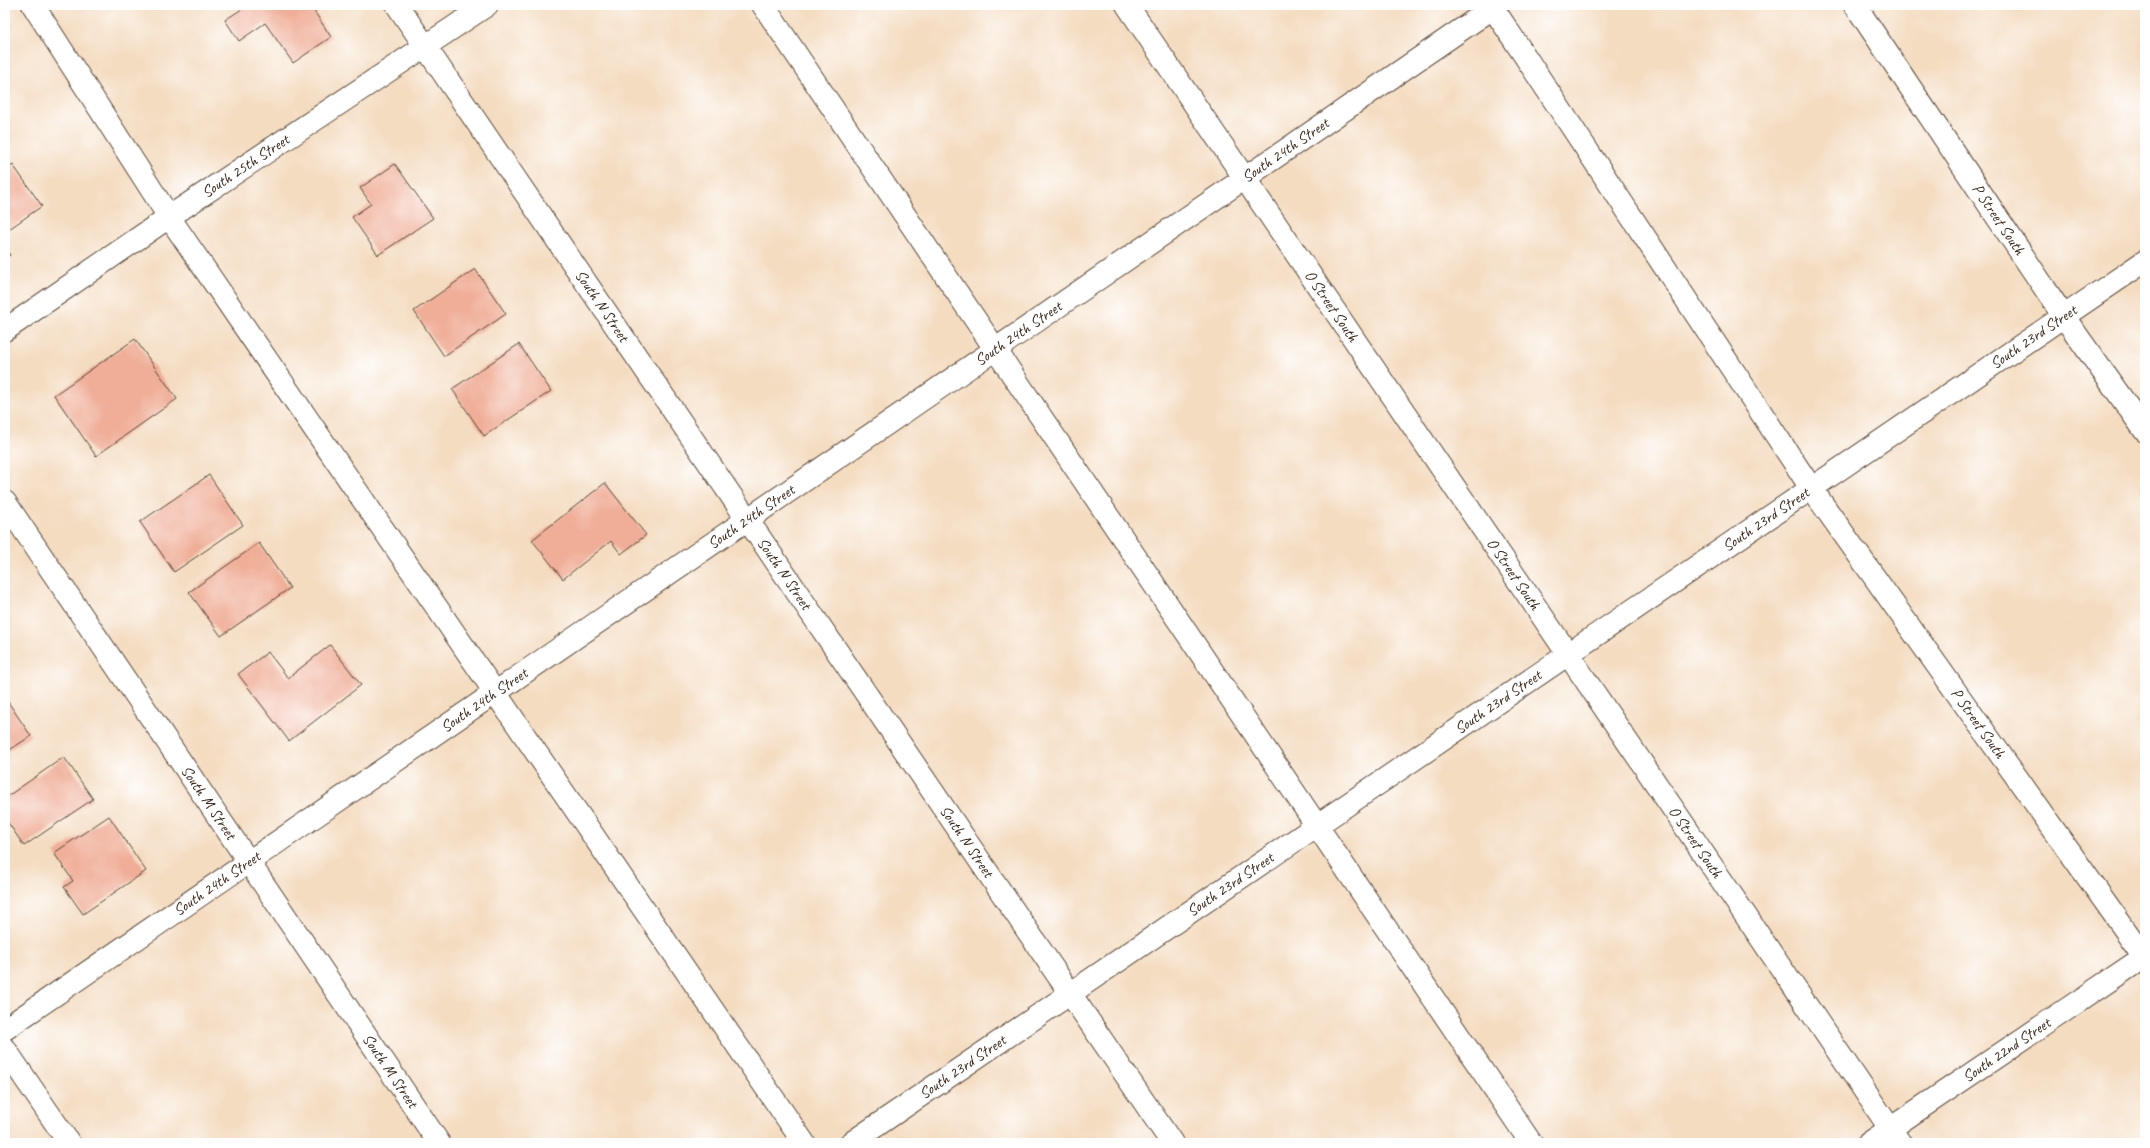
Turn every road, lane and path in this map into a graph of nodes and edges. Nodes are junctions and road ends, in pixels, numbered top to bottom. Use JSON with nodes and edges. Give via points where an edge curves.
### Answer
{"nodes":[{"id":1,"x":33,"y":5,"type":"edge"},
{"id":2,"x":397,"y":5,"type":"edge"},
{"id":3,"x":487,"y":5,"type":"edge"},
{"id":4,"x":763,"y":5,"type":"edge"},
{"id":5,"x":1127,"y":5,"type":"edge"},
{"id":6,"x":1855,"y":5,"type":"edge"},
{"id":7,"x":1493,"y":6,"type":"edge"},
{"id":8,"x":425,"y":46,"type":"junction"},
{"id":9,"x":1245,"y":178,"type":"junction"},
{"id":10,"x":169,"y":217,"type":"junction"},
{"id":11,"x":2145,"y":261,"type":"edge"},
{"id":12,"x":2064,"y":317,"type":"junction"},
{"id":13,"x":5,"y":330,"type":"edge"},
{"id":14,"x":995,"y":349,"type":"junction"},
{"id":15,"x":2145,"y":431,"type":"edge"},
{"id":16,"x":1811,"y":488,"type":"junction"},
{"id":17,"x":5,"y":502,"type":"edge"},
{"id":18,"x":748,"y":519,"type":"junction"},
{"id":19,"x":1569,"y":654,"type":"junction"},
{"id":20,"x":495,"y":692,"type":"junction"},
{"id":21,"x":1318,"y":826,"type":"junction"},
{"id":22,"x":248,"y":862,"type":"junction"},
{"id":23,"x":2145,"y":958,"type":"edge"},
{"id":24,"x":1071,"y":995,"type":"junction"},
{"id":25,"x":5,"y":1029,"type":"edge"},
{"id":26,"x":5,"y":1049,"type":"edge"},
{"id":27,"x":1895,"y":1136,"type":"edge"},
{"id":28,"x":69,"y":1143,"type":"edge"},
{"id":29,"x":439,"y":1143,"type":"edge"},
{"id":30,"x":804,"y":1143,"type":"edge"},
{"id":31,"x":851,"y":1143,"type":"edge"},
{"id":32,"x":1172,"y":1143,"type":"edge"},
{"id":33,"x":1531,"y":1143,"type":"edge"},
{"id":34,"x":1869,"y":1143,"type":"edge"}],
"edges":[{"from":1,"to":10,"type":"street"},
{"from":2,"to":8,"type":"street","name":"South N Street"},
{"from":3,"to":8,"type":"street","name":"South 25th Street"},
{"from":4,"to":14,"type":"street"},
{"from":5,"to":9,"type":"street","name":"O Street South"},
{"from":6,"to":12,"type":"street","name":"P Street South"},
{"from":7,"to":9,"type":"street","name":"South 24th Street"},
{"from":7,"to":16,"type":"street","name":"P Street South"},
{"from":8,"to":10,"type":"street","name":"South 25th Street"},
{"from":8,"to":18,"type":"street","name":"South N Street"},
{"from":9,"to":14,"type":"street","name":"South 24th Street"},
{"from":9,"to":19,"type":"street","name":"O Street South"},
{"from":10,"to":13,"type":"street","name":"South 25th Street"},
{"from":10,"to":20,"type":"street"},
{"from":11,"to":12,"type":"street","name":"South 23rd Street"},
{"from":12,"to":15,"type":"street","name":"P Street South"},
{"from":12,"to":16,"type":"street","name":"South 23rd Street"},
{"from":14,"to":18,"type":"street","name":"South 24th Street"},
{"from":14,"to":21,"type":"street"},
{"from":16,"to":19,"type":"street","name":"South 23rd Street"},
{"from":16,"to":23,"type":"street","name":"P Street South"},
{"from":17,"to":22,"type":"street","name":"South M Street"},
{"from":18,"to":20,"type":"street","name":"South 24th Street"},
{"from":18,"to":24,"type":"street","name":"South N Street"},
{"from":19,"to":21,"type":"street","name":"South 23rd Street"},
{"from":19,"to":27,"type":"street","name":"O Street South"},
{"from":20,"to":22,"type":"street","name":"South 24th Street"},
{"from":20,"to":30,"type":"street"},
{"from":21,"to":24,"type":"street","name":"South 23rd Street"},
{"from":21,"to":33,"type":"street"},
{"from":22,"to":25,"type":"street","name":"South 24th Street"},
{"from":22,"to":29,"type":"street","name":"South M Street"},
{"from":23,"to":27,"type":"street","name":"South 22nd Street"},
{"from":24,"to":31,"type":"street","name":"South 23rd Street"},
{"from":24,"to":32,"type":"street","name":"South N Street"},
{"from":26,"to":28,"type":"street"},
{"from":27,"to":34,"type":"street","name":"South 22nd Street"}]}
